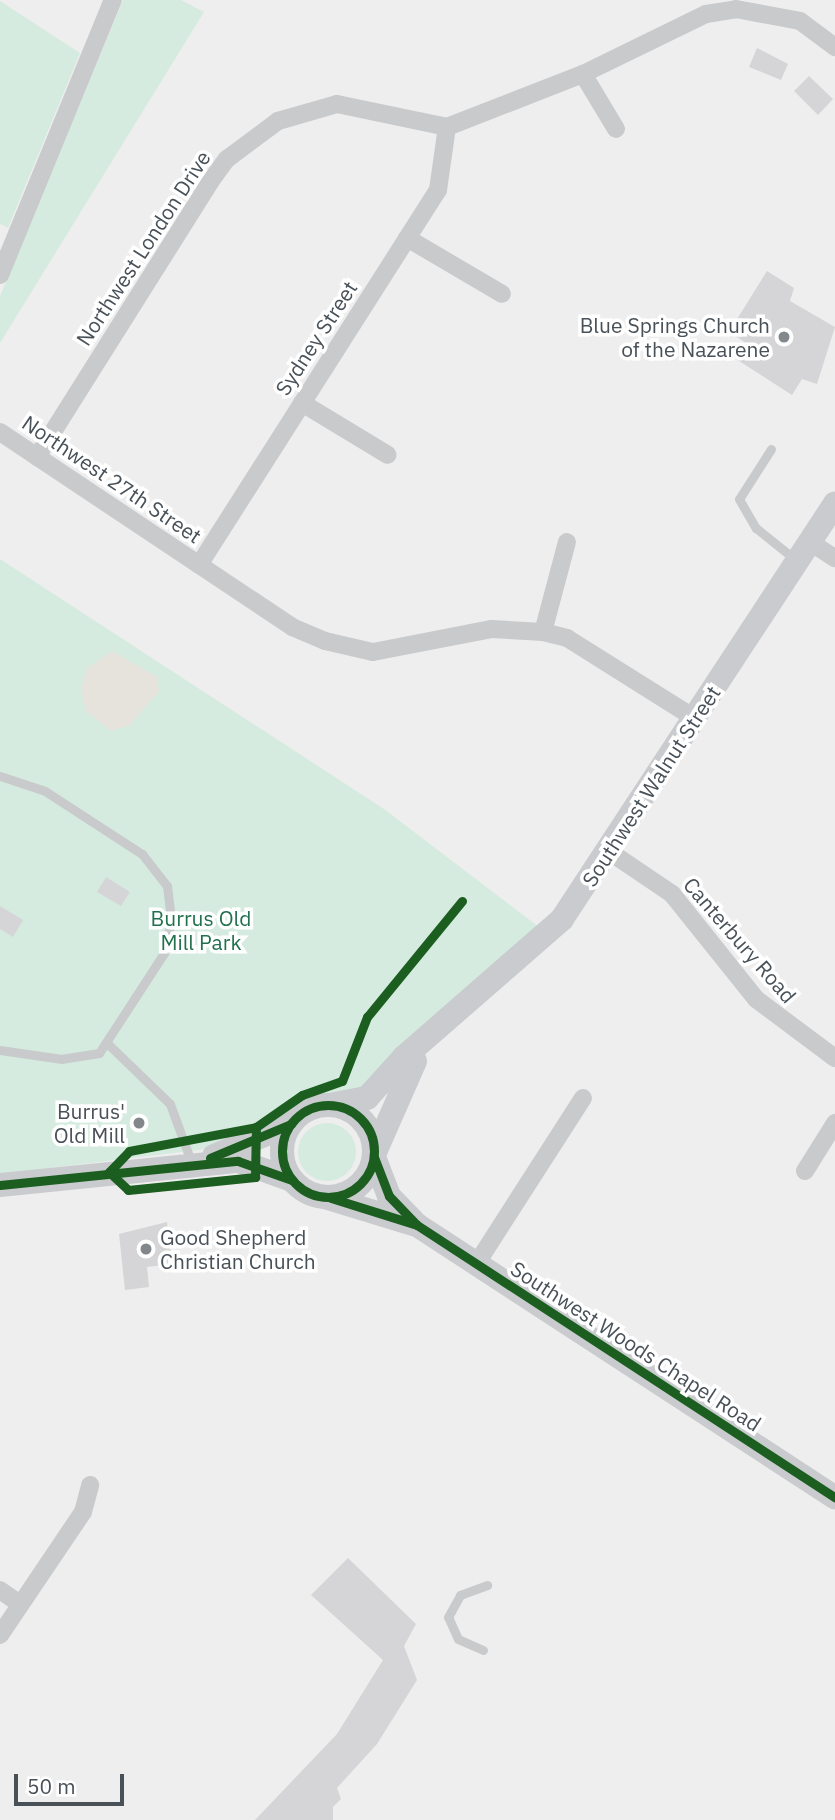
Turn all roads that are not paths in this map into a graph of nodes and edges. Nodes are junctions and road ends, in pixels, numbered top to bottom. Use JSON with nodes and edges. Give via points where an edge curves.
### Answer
{"nodes":[{"id":1,"x":113,"y":0,"type":"edge"},
{"id":2,"x":835,"y":47,"type":"edge"},
{"id":3,"x":583,"y":74,"type":"junction"},
{"id":4,"x":447,"y":127,"type":"junction"},
{"id":5,"x":616,"y":130,"type":"dead end"},
{"id":6,"x":407,"y":238,"type":"junction"},
{"id":7,"x":0,"y":275,"type":"edge"},
{"id":8,"x":502,"y":294,"type":"dead end"},
{"id":9,"x":302,"y":403,"type":"junction"},
{"id":10,"x":0,"y":432,"type":"edge"},
{"id":11,"x":771,"y":449,"type":"dead end"},
{"id":12,"x":388,"y":455,"type":"dead end"},
{"id":13,"x":37,"y":457,"type":"junction"},
{"id":14,"x":835,"y":504,"type":"edge"},
{"id":15,"x":567,"y":542,"type":"dead end"},
{"id":16,"x":804,"y":552,"type":"junction"},
{"id":17,"x":835,"y":558,"type":"edge"},
{"id":18,"x":199,"y":565,"type":"junction"},
{"id":19,"x":543,"y":632,"type":"junction"},
{"id":20,"x":696,"y":719,"type":"junction"},
{"id":21,"x":0,"y":776,"type":"edge"},
{"id":22,"x":610,"y":852,"type":"junction"},
{"id":23,"x":430,"y":1037,"type":"junction"},
{"id":24,"x":109,"y":1045,"type":"junction"},
{"id":25,"x":0,"y":1050,"type":"edge"},
{"id":26,"x":835,"y":1058,"type":"edge"},
{"id":27,"x":583,"y":1098,"type":"dead end"},
{"id":28,"x":330,"y":1105,"type":"junction"},
{"id":29,"x":835,"y":1123,"type":"edge"},
{"id":30,"x":291,"y":1124,"type":"junction"},
{"id":31,"x":375,"y":1154,"type":"junction"},
{"id":32,"x":192,"y":1165,"type":"junction"},
{"id":33,"x":804,"y":1171,"type":"dead end"},
{"id":34,"x":292,"y":1180,"type":"junction"},
{"id":35,"x":0,"y":1185,"type":"edge"},
{"id":36,"x":317,"y":1196,"type":"junction"},
{"id":37,"x":417,"y":1225,"type":"junction"},
{"id":38,"x":477,"y":1263,"type":"junction"},
{"id":39,"x":90,"y":1485,"type":"dead end"},
{"id":40,"x":834,"y":1496,"type":"edge"},
{"id":41,"x":487,"y":1585,"type":"dead end"},
{"id":42,"x":0,"y":1590,"type":"edge"},
{"id":43,"x":20,"y":1604,"type":"junction"},
{"id":44,"x":0,"y":1635,"type":"edge"},
{"id":45,"x":483,"y":1650,"type":"dead end"}],
"edges":[{"from":1,"to":7,"type":"street"},
{"from":2,"to":3,"type":"street","via":[[800,21],[736,9],[697,18]]},
{"from":3,"to":4,"type":"street"},
{"from":3,"to":5,"type":"street"},
{"from":4,"to":6,"type":"street","name":"Sydney Street","via":[[438,190]]},
{"from":4,"to":13,"type":"street","name":"Northwest London Drive","via":[[337,104],[278,121],[251,138],[210,181]]},
{"from":6,"to":8,"type":"street"},
{"from":6,"to":9,"type":"street","name":"Sydney Street"},
{"from":9,"to":12,"type":"street"},
{"from":9,"to":18,"type":"street","name":"Sydney Street"},
{"from":10,"to":13,"type":"street","name":"Northwest 27th Street"},
{"from":11,"to":16,"type":"lane","via":[[739,499],[756,528]]},
{"from":13,"to":18,"type":"street","name":"Northwest 27th Street"},
{"from":14,"to":16,"type":"main road","name":"Southwest Walnut Street"},
{"from":15,"to":19,"type":"street"},
{"from":16,"to":17,"type":"street"},
{"from":16,"to":20,"type":"main road","name":"Southwest Walnut Street"},
{"from":18,"to":19,"type":"street","name":"Northwest 27th Street","via":[[292,627],[373,652],[491,629]]},
{"from":19,"to":20,"type":"street","name":"Northwest 27th Street","via":[[567,638]]},
{"from":20,"to":22,"type":"main road","name":"Southwest Walnut Street"},
{"from":21,"to":24,"type":"lane","via":[[27,782],[126,842],[167,886],[169,939]]},
{"from":22,"to":23,"type":"main road","name":"Southwest Walnut Street","via":[[562,919]]},
{"from":22,"to":26,"type":"street","name":"Canterbury Road","via":[[672,894],[756,999]]},
{"from":23,"to":28,"type":"main road","name":"Southwest Walnut Street","via":[[368,1098]]},
{"from":23,"to":31,"type":"main road","name":"Southwest Walnut Street"},
{"from":24,"to":25,"type":"lane","via":[[83,1059]]},
{"from":24,"to":32,"type":"lane","via":[[170,1104]]},
{"from":27,"to":38,"type":"street"},
{"from":28,"to":30,"type":"main road"},
{"from":28,"to":31,"type":"main road","via":[[358,1116]]},
{"from":29,"to":33,"type":"street"},
{"from":30,"to":32,"type":"main road"},
{"from":30,"to":34,"type":"main road","via":[[282,1152]]},
{"from":31,"to":36,"type":"main road","via":[[360,1184],[340,1195]]},
{"from":31,"to":37,"type":"main road","name":"Southwest Woods Chapel Road","via":[[389,1196]]},
{"from":32,"to":34,"type":"main road","via":[[257,1163]]},
{"from":32,"to":35,"type":"main road"},
{"from":34,"to":36,"type":"main road"},
{"from":36,"to":37,"type":"main road","name":"Southwest Woods Chapel Road"},
{"from":37,"to":38,"type":"main road","name":"Southwest Woods Chapel Road"},
{"from":38,"to":40,"type":"main road","name":"Southwest Woods Chapel Road"},
{"from":39,"to":43,"type":"street","via":[[83,1512]]},
{"from":41,"to":45,"type":"lane","via":[[460,1595],[448,1617],[458,1639]]},
{"from":42,"to":43,"type":"street"},
{"from":43,"to":44,"type":"street"}]}
